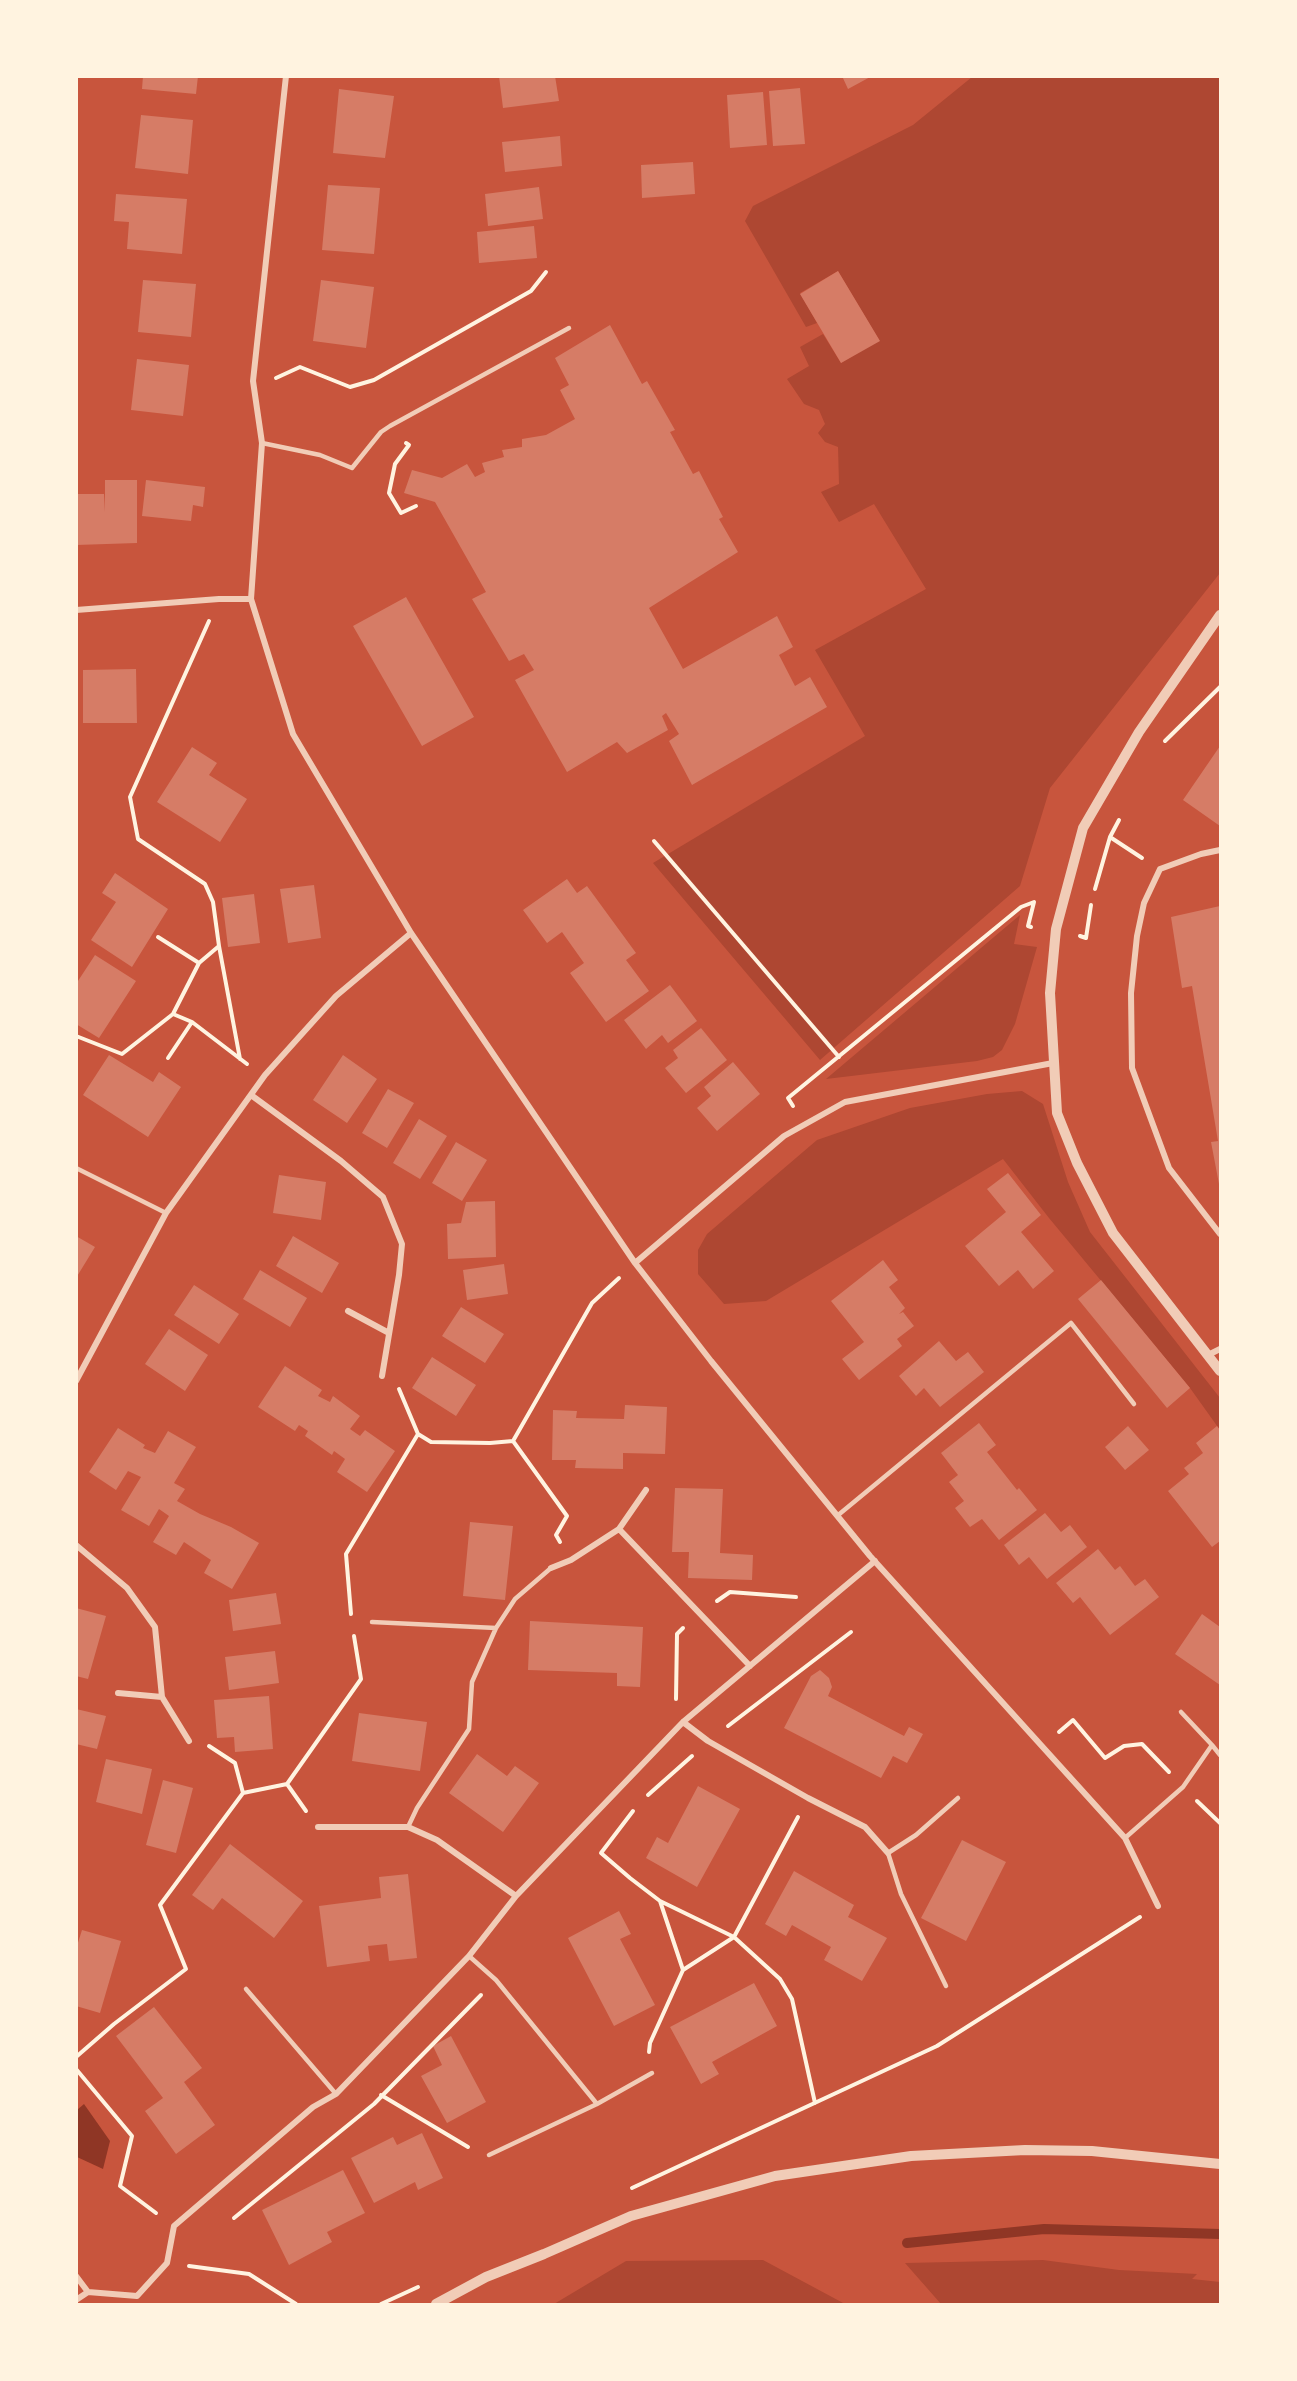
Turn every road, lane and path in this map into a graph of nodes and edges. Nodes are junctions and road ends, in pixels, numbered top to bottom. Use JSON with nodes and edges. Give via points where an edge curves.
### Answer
{"nodes":[{"id":1,"x":286,"y":76,"type":"edge"},
{"id":2,"x":546,"y":272,"type":"dead end"},
{"id":3,"x":569,"y":328,"type":"dead end"},
{"id":4,"x":274,"y":382,"type":"dead end"},
{"id":5,"x":262,"y":443,"type":"junction"},
{"id":6,"x":219,"y":599,"type":"junction"},
{"id":7,"x":251,"y":599,"type":"junction"},
{"id":8,"x":76,"y":610,"type":"edge"},
{"id":9,"x":1221,"y":615,"type":"edge"},
{"id":10,"x":1221,"y":687,"type":"edge"},
{"id":11,"x":1165,"y":742,"type":"dead end"},
{"id":12,"x":1120,"y":818,"type":"dead end"},
{"id":13,"x":1110,"y":837,"type":"junction"},
{"id":14,"x":654,"y":841,"type":"dead end"},
{"id":15,"x":1221,"y":850,"type":"edge"},
{"id":16,"x":1160,"y":869,"type":"junction"},
{"id":17,"x":1056,"y":929,"type":"junction"},
{"id":18,"x":411,"y":933,"type":"junction"},
{"id":19,"x":158,"y":937,"type":"dead end"},
{"id":20,"x":219,"y":946,"type":"junction"},
{"id":21,"x":199,"y":963,"type":"junction"},
{"id":22,"x":173,"y":1014,"type":"junction"},
{"id":23,"x":192,"y":1022,"type":"junction"},
{"id":24,"x":76,"y":1036,"type":"edge"},
{"id":25,"x":839,"y":1057,"type":"junction"},
{"id":26,"x":168,"y":1058,"type":"dead end"},
{"id":27,"x":240,"y":1059,"type":"junction"},
{"id":28,"x":1053,"y":1063,"type":"junction"},
{"id":29,"x":265,"y":1075,"type":"junction"},
{"id":30,"x":251,"y":1095,"type":"junction"},
{"id":31,"x":805,"y":1125,"type":"junction"},
{"id":32,"x":76,"y":1168,"type":"edge"},
{"id":33,"x":166,"y":1213,"type":"junction"},
{"id":34,"x":1221,"y":1234,"type":"edge"},
{"id":35,"x":635,"y":1263,"type":"junction"},
{"id":36,"x":348,"y":1311,"type":"dead end"},
{"id":37,"x":389,"y":1333,"type":"junction"},
{"id":38,"x":1221,"y":1349,"type":"edge"},
{"id":39,"x":1208,"y":1355,"type":"junction"},
{"id":40,"x":1221,"y":1371,"type":"edge"},
{"id":41,"x":382,"y":1376,"type":"joint"},
{"id":42,"x":76,"y":1381,"type":"edge"},
{"id":43,"x":1134,"y":1404,"type":"dead end"},
{"id":44,"x":418,"y":1434,"type":"junction"},
{"id":45,"x":513,"y":1441,"type":"junction"},
{"id":46,"x":646,"y":1490,"type":"dead end"},
{"id":47,"x":837,"y":1516,"type":"junction"},
{"id":48,"x":619,"y":1529,"type":"junction"},
{"id":49,"x":76,"y":1545,"type":"edge"},
{"id":50,"x":571,"y":1560,"type":"junction"},
{"id":51,"x":875,"y":1562,"type":"junction"},
{"id":52,"x":551,"y":1568,"type":"joint"},
{"id":53,"x":351,"y":1620,"type":"dead end"},
{"id":54,"x":372,"y":1622,"type":"dead end"},
{"id":55,"x":496,"y":1628,"type":"junction"},
{"id":56,"x":353,"y":1630,"type":"dead end"},
{"id":57,"x":851,"y":1632,"type":"dead end"},
{"id":58,"x":750,"y":1666,"type":"junction"},
{"id":59,"x":118,"y":1693,"type":"dead end"},
{"id":60,"x":162,"y":1697,"type":"junction"},
{"id":61,"x":1181,"y":1712,"type":"dead end"},
{"id":62,"x":683,"y":1722,"type":"junction"},
{"id":63,"x":189,"y":1741,"type":"joint"},
{"id":64,"x":708,"y":1741,"type":"junction"},
{"id":65,"x":1212,"y":1745,"type":"junction"},
{"id":66,"x":1042,"y":1747,"type":"junction"},
{"id":67,"x":1221,"y":1755,"type":"edge"},
{"id":68,"x":287,"y":1784,"type":"junction"},
{"id":69,"x":1183,"y":1787,"type":"junction"},
{"id":70,"x":243,"y":1793,"type":"junction"},
{"id":71,"x":646,"y":1796,"type":"dead end"},
{"id":72,"x":808,"y":1798,"type":"junction"},
{"id":73,"x":958,"y":1798,"type":"dead end"},
{"id":74,"x":638,"y":1804,"type":"dead end"},
{"id":75,"x":1221,"y":1824,"type":"edge"},
{"id":76,"x":318,"y":1827,"type":"joint"},
{"id":77,"x":408,"y":1827,"type":"junction"},
{"id":78,"x":1125,"y":1838,"type":"junction"},
{"id":79,"x":888,"y":1853,"type":"junction"},
{"id":80,"x":516,"y":1896,"type":"junction"},
{"id":81,"x":660,"y":1900,"type":"junction"},
{"id":82,"x":1158,"y":1906,"type":"joint"},
{"id":83,"x":734,"y":1937,"type":"junction"},
{"id":84,"x":469,"y":1956,"type":"junction"},
{"id":85,"x":683,"y":1970,"type":"junction"},
{"id":86,"x":496,"y":1980,"type":"junction"},
{"id":87,"x":946,"y":1986,"type":"dead end"},
{"id":88,"x":246,"y":1989,"type":"dead end"},
{"id":89,"x":76,"y":2057,"type":"edge"},
{"id":90,"x":76,"y":2069,"type":"edge"},
{"id":91,"x":652,"y":2073,"type":"dead end"},
{"id":92,"x":646,"y":2077,"type":"junction"},
{"id":93,"x":336,"y":2094,"type":"junction"},
{"id":94,"x":381,"y":2095,"type":"junction"},
{"id":95,"x":815,"y":2103,"type":"junction"},
{"id":96,"x":597,"y":2104,"type":"junction"},
{"id":97,"x":489,"y":2155,"type":"joint"},
{"id":98,"x":1221,"y":2164,"type":"edge"},
{"id":99,"x":630,"y":2188,"type":"dead end"},
{"id":100,"x":234,"y":2218,"type":"dead end"},
{"id":101,"x":174,"y":2226,"type":"junction"},
{"id":102,"x":167,"y":2263,"type":"junction"},
{"id":103,"x":76,"y":2276,"type":"edge"},
{"id":104,"x":424,"y":2284,"type":"dead end"},
{"id":105,"x":88,"y":2292,"type":"junction"},
{"id":106,"x":76,"y":2300,"type":"edge"},
{"id":107,"x":296,"y":2304,"type":"edge"},
{"id":108,"x":381,"y":2304,"type":"edge"},
{"id":109,"x":436,"y":2304,"type":"edge"}],
"edges":[{"from":1,"to":5,"type":"street","via":[[253,381]]},
{"from":2,"to":4,"type":"path","via":[[531,291],[374,380],[350,387],[300,367],[277,376]]},
{"from":3,"to":5,"type":"lane","via":[[390,426],[352,468],[320,455]]},
{"from":5,"to":7,"type":"street"},
{"from":6,"to":7,"type":"street"},
{"from":6,"to":8,"type":"street"},
{"from":6,"to":20,"type":"path","via":[[130,797],[138,839],[205,884],[213,902]]},
{"from":7,"to":18,"type":"street","via":[[293,734]]},
{"from":9,"to":17,"type":"street","via":[[1139,732],[1083,828]]},
{"from":10,"to":11,"type":"path"},
{"from":12,"to":13,"type":"path"},
{"from":13,"to":16,"type":"path"},
{"from":13,"to":17,"type":"path","via":[[1090,906],[1086,938]]},
{"from":14,"to":25,"type":"path"},
{"from":15,"to":16,"type":"street"},
{"from":16,"to":34,"type":"street","via":[[1144,903],[1137,936],[1131,993],[1132,1068],[1169,1168]]},
{"from":17,"to":25,"type":"path","via":[[1028,926],[1034,902],[1021,907]]},
{"from":17,"to":28,"type":"street","via":[[1050,993]]},
{"from":18,"to":29,"type":"street","via":[[336,996]]},
{"from":18,"to":35,"type":"street"},
{"from":19,"to":21,"type":"path"},
{"from":20,"to":21,"type":"path"},
{"from":20,"to":27,"type":"path"},
{"from":21,"to":22,"type":"path"},
{"from":22,"to":23,"type":"path"},
{"from":22,"to":24,"type":"path","via":[[122,1054]]},
{"from":23,"to":26,"type":"path"},
{"from":23,"to":27,"type":"path"},
{"from":25,"to":31,"type":"path","via":[[788,1098]]},
{"from":27,"to":29,"type":"path"},
{"from":28,"to":31,"type":"street","via":[[845,1102]]},
{"from":28,"to":39,"type":"street","via":[[1057,1113],[1077,1163],[1113,1233]]},
{"from":29,"to":30,"type":"street"},
{"from":30,"to":33,"type":"street"},
{"from":30,"to":37,"type":"street","via":[[383,1197],[402,1244]]},
{"from":31,"to":35,"type":"street","via":[[784,1136]]},
{"from":32,"to":33,"type":"lane"},
{"from":33,"to":42,"type":"street"},
{"from":35,"to":45,"type":"path","via":[[592,1304]]},
{"from":35,"to":47,"type":"street"},
{"from":36,"to":37,"type":"street"},
{"from":37,"to":41,"type":"street"},
{"from":38,"to":39,"type":"street"},
{"from":39,"to":40,"type":"street"},
{"from":41,"to":44,"type":"path","via":[[400,1389]]},
{"from":43,"to":47,"type":"lane","via":[[1071,1323]]},
{"from":44,"to":45,"type":"path","via":[[431,1442]]},
{"from":44,"to":53,"type":"path","via":[[346,1554]]},
{"from":45,"to":50,"type":"path","via":[[567,1516],[556,1535]]},
{"from":46,"to":48,"type":"street"},
{"from":47,"to":51,"type":"street"},
{"from":48,"to":50,"type":"street"},
{"from":48,"to":58,"type":"street"},
{"from":49,"to":60,"type":"street","via":[[127,1588],[155,1627]]},
{"from":50,"to":52,"type":"street"},
{"from":51,"to":58,"type":"street"},
{"from":51,"to":66,"type":"street"},
{"from":52,"to":55,"type":"lane","via":[[515,1599]]},
{"from":54,"to":55,"type":"lane"},
{"from":55,"to":77,"type":"lane","via":[[472,1682],[469,1729]]},
{"from":56,"to":68,"type":"path","via":[[361,1679]]},
{"from":57,"to":64,"type":"path"},
{"from":58,"to":62,"type":"street"},
{"from":59,"to":60,"type":"street"},
{"from":60,"to":63,"type":"street"},
{"from":61,"to":65,"type":"lane"},
{"from":62,"to":64,"type":"street"},
{"from":62,"to":80,"type":"street"},
{"from":63,"to":70,"type":"path","via":[[204,1743],[235,1763]]},
{"from":64,"to":71,"type":"path"},
{"from":64,"to":72,"type":"street"},
{"from":65,"to":67,"type":"lane"},
{"from":65,"to":69,"type":"lane"},
{"from":66,"to":69,"type":"path","via":[[1073,1720],[1105,1758],[1125,1746],[1142,1744]]},
{"from":66,"to":78,"type":"street"},
{"from":68,"to":70,"type":"path"},
{"from":68,"to":76,"type":"path"},
{"from":69,"to":75,"type":"path"},
{"from":69,"to":78,"type":"lane"},
{"from":70,"to":89,"type":"path","via":[[160,1905],[186,1969]]},
{"from":72,"to":79,"type":"street","via":[[865,1827]]},
{"from":72,"to":83,"type":"path"},
{"from":73,"to":79,"type":"lane","via":[[916,1835]]},
{"from":74,"to":81,"type":"path","via":[[601,1853]]},
{"from":76,"to":77,"type":"street"},
{"from":77,"to":80,"type":"street","via":[[437,1840]]},
{"from":78,"to":82,"type":"street"},
{"from":79,"to":87,"type":"lane","via":[[901,1894]]},
{"from":80,"to":84,"type":"street"},
{"from":81,"to":83,"type":"path"},
{"from":81,"to":85,"type":"path"},
{"from":82,"to":95,"type":"path","via":[[937,2046]]},
{"from":83,"to":85,"type":"path"},
{"from":83,"to":95,"type":"path","via":[[780,1979],[792,1999]]},
{"from":84,"to":86,"type":"lane"},
{"from":84,"to":93,"type":"street"},
{"from":85,"to":92,"type":"path","via":[[650,2043]]},
{"from":86,"to":94,"type":"path"},
{"from":86,"to":96,"type":"lane"},
{"from":88,"to":93,"type":"lane"},
{"from":90,"to":101,"type":"path","via":[[132,2136],[120,2186]]},
{"from":91,"to":92,"type":"lane"},
{"from":92,"to":96,"type":"lane"},
{"from":93,"to":101,"type":"street","via":[[313,2107]]},
{"from":94,"to":97,"type":"path","via":[[480,2154]]},
{"from":94,"to":100,"type":"path"},
{"from":95,"to":99,"type":"path"},
{"from":96,"to":97,"type":"lane"},
{"from":98,"to":109,"type":"street","via":[[1092,2151],[1025,2150],[911,2156],[775,2176],[631,2216],[486,2277]]},
{"from":101,"to":102,"type":"street"},
{"from":102,"to":105,"type":"street","via":[[137,2296]]},
{"from":102,"to":107,"type":"path","via":[[249,2274]]},
{"from":103,"to":105,"type":"street"},
{"from":104,"to":108,"type":"path"},
{"from":105,"to":106,"type":"street"}]}
